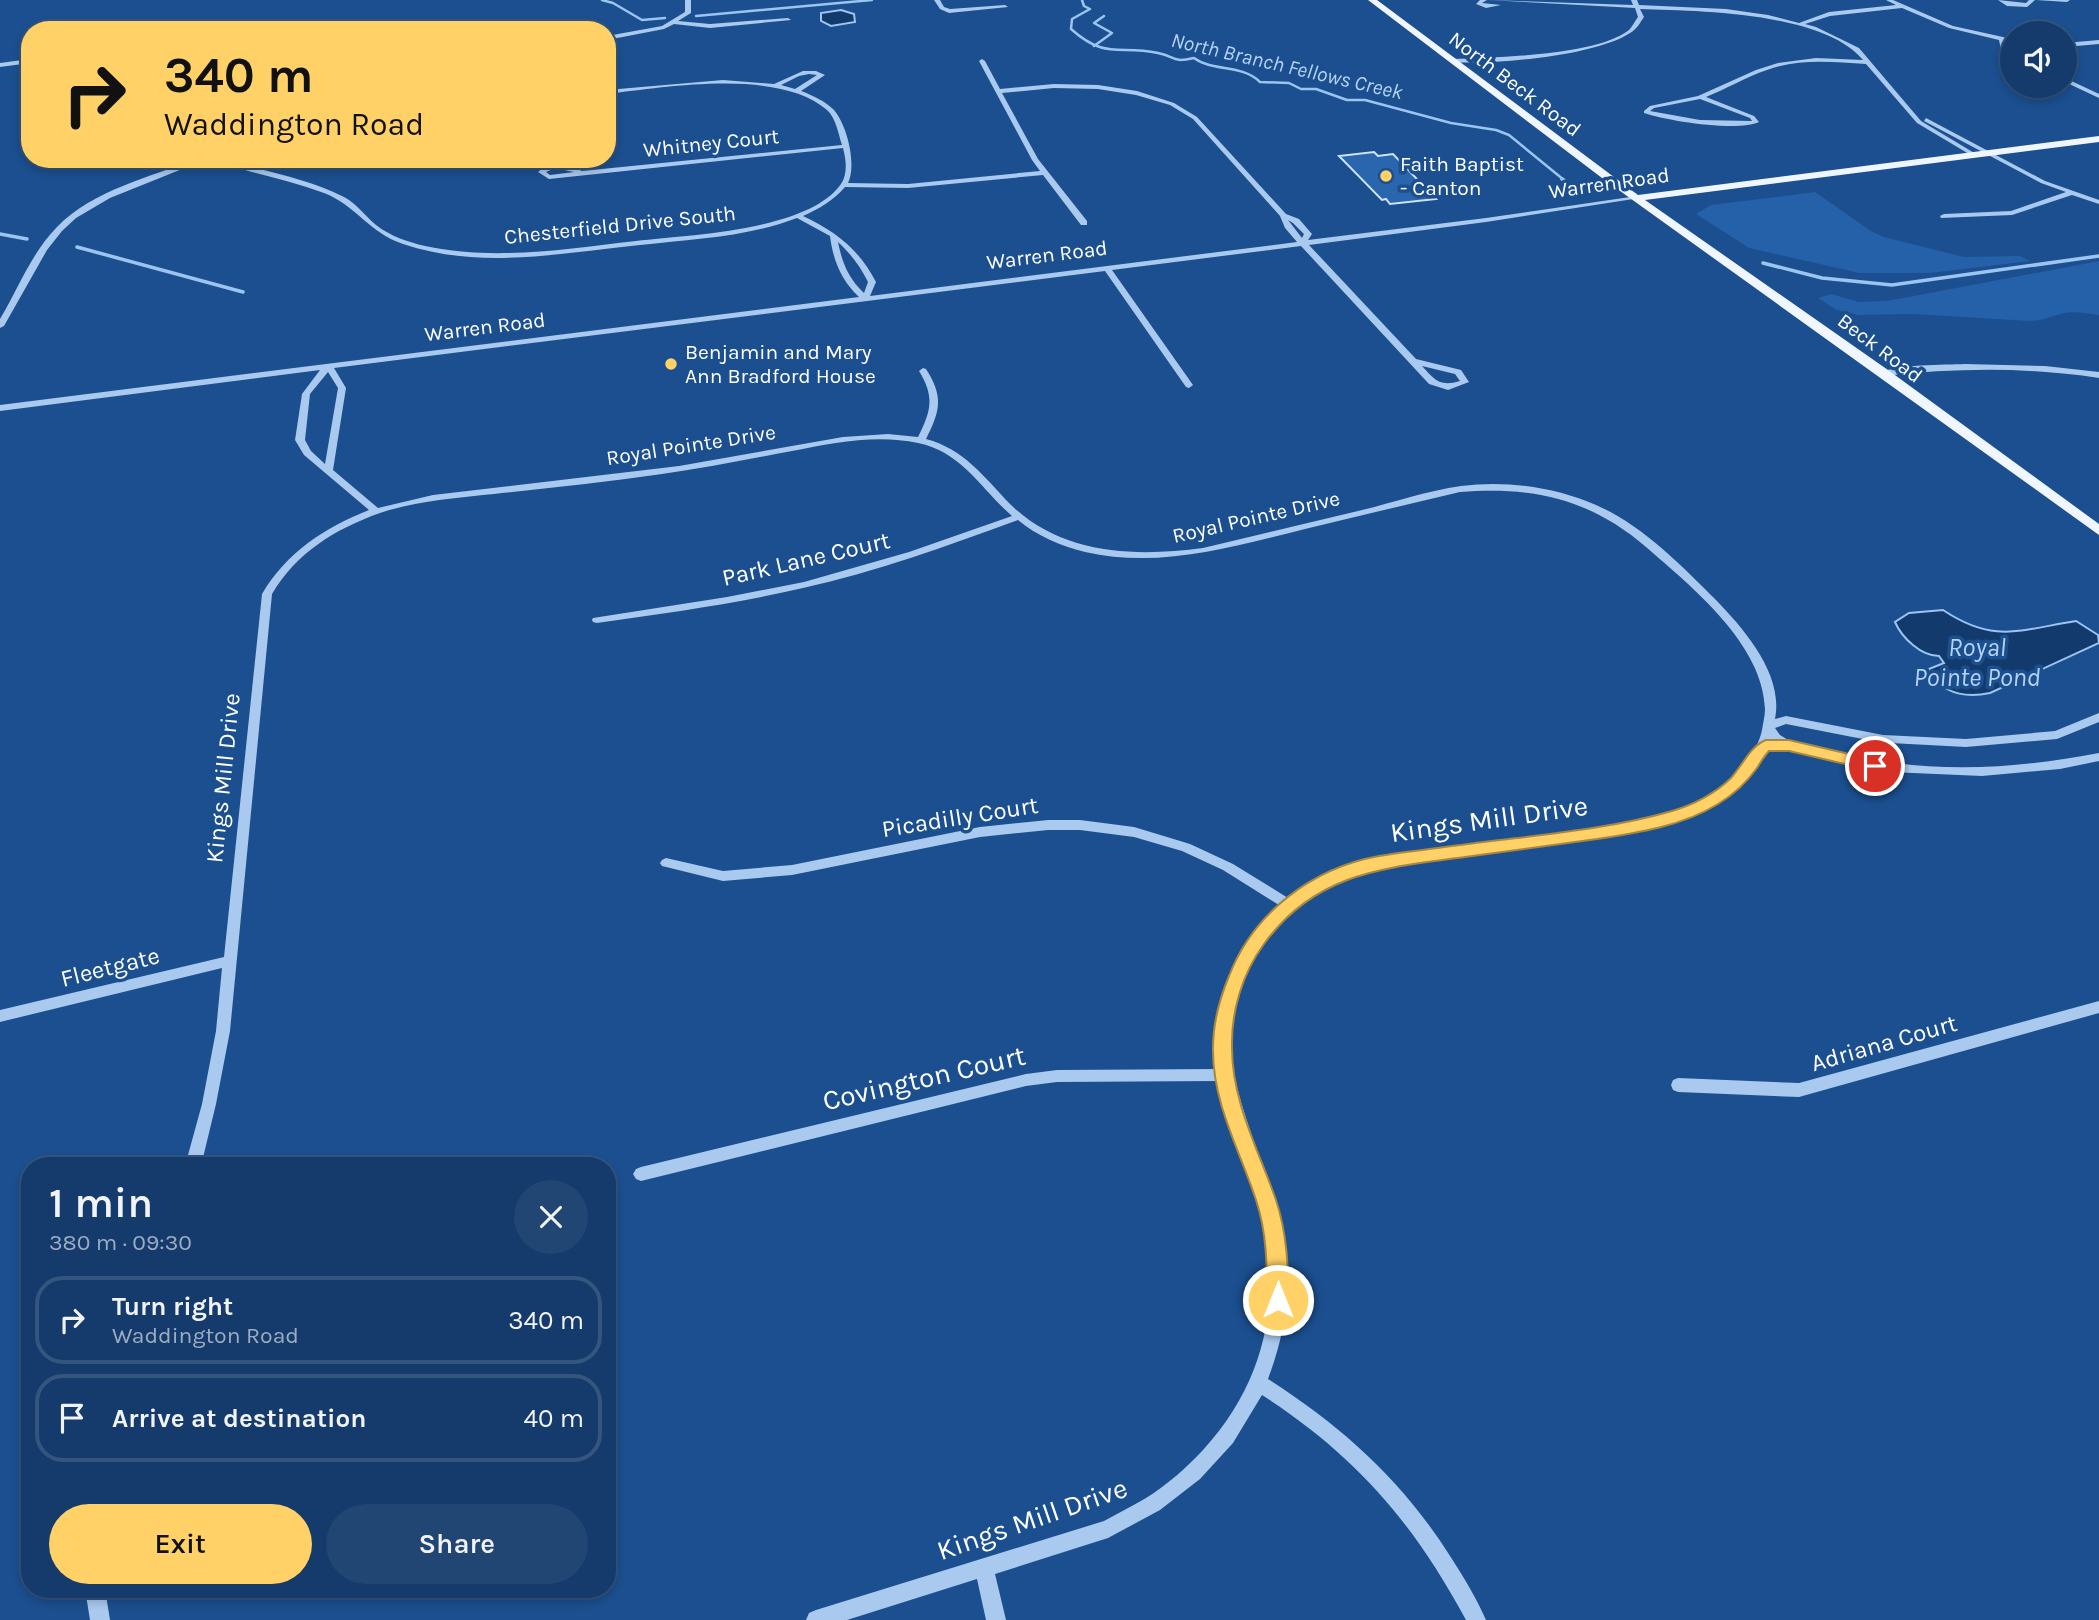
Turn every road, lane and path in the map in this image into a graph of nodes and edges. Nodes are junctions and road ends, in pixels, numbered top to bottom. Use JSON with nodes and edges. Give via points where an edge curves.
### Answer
{"nodes":[{"id":1,"x":688,"y":0,"type":"edge"},
{"id":2,"x":937,"y":0,"type":"edge"},
{"id":3,"x":1372,"y":0,"type":"edge"},
{"id":4,"x":1484,"y":0,"type":"edge"},
{"id":5,"x":1490,"y":0,"type":"edge"},
{"id":6,"x":1889,"y":0,"type":"edge"},
{"id":7,"x":2001,"y":0,"type":"edge"},
{"id":8,"x":2032,"y":0,"type":"edge"},
{"id":9,"x":2039,"y":0,"type":"edge"},
{"id":10,"x":2067,"y":0,"type":"edge"},
{"id":11,"x":1512,"y":1,"type":"edge"},
{"id":12,"x":1635,"y":3,"type":"edge"},
{"id":13,"x":1902,"y":6,"type":"junction"},
{"id":14,"x":1005,"y":7,"type":"dead end"},
{"id":15,"x":788,"y":20,"type":"dead end"},
{"id":16,"x":673,"y":22,"type":"junction"},
{"id":17,"x":1801,"y":24,"type":"junction"},
{"id":18,"x":616,"y":37,"type":"edge"},
{"id":19,"x":2000,"y":40,"type":"edge"},
{"id":20,"x":2099,"y":42,"type":"edge"},
{"id":21,"x":2077,"y":44,"type":"edge"},
{"id":22,"x":1566,"y":53,"type":"junction"},
{"id":23,"x":982,"y":61,"type":"dead end"},
{"id":24,"x":21,"y":62,"type":"edge"},
{"id":25,"x":1866,"y":62,"type":"junction"},
{"id":26,"x":1457,"y":64,"type":"junction"},
{"id":27,"x":0,"y":65,"type":"edge"},
{"id":28,"x":775,"y":86,"type":"junction"},
{"id":29,"x":2077,"y":86,"type":"edge"},
{"id":30,"x":616,"y":91,"type":"edge"},
{"id":31,"x":999,"y":91,"type":"junction"},
{"id":32,"x":800,"y":92,"type":"junction"},
{"id":33,"x":2099,"y":96,"type":"edge"},
{"id":34,"x":1700,"y":97,"type":"junction"},
{"id":35,"x":1913,"y":114,"type":"junction"},
{"id":36,"x":2099,"y":139,"type":"edge"},
{"id":37,"x":846,"y":146,"type":"junction"},
{"id":38,"x":1990,"y":153,"type":"junction"},
{"id":39,"x":1974,"y":155,"type":"junction"},
{"id":40,"x":181,"y":168,"type":"edge"},
{"id":41,"x":244,"y":168,"type":"edge"},
{"id":42,"x":579,"y":172,"type":"dead end"},
{"id":43,"x":1043,"y":173,"type":"junction"},
{"id":44,"x":844,"y":185,"type":"junction"},
{"id":45,"x":2071,"y":193,"type":"junction"},
{"id":46,"x":1637,"y":198,"type":"junction"},
{"id":47,"x":2099,"y":202,"type":"edge"},
{"id":48,"x":796,"y":215,"type":"junction"},
{"id":49,"x":1944,"y":216,"type":"dead end"},
{"id":50,"x":1084,"y":223,"type":"dead end"},
{"id":51,"x":833,"y":234,"type":"junction"},
{"id":52,"x":1304,"y":242,"type":"junction"},
{"id":53,"x":1106,"y":267,"type":"junction"},
{"id":54,"x":865,"y":298,"type":"junction"},
{"id":55,"x":0,"y":326,"type":"edge"},
{"id":56,"x":1412,"y":361,"type":"junction"},
{"id":57,"x":328,"y":366,"type":"junction"},
{"id":58,"x":923,"y":371,"type":"dead end"},
{"id":59,"x":1884,"y":373,"type":"junction"},
{"id":60,"x":2099,"y":375,"type":"edge"},
{"id":61,"x":1189,"y":385,"type":"dead end"},
{"id":62,"x":0,"y":408,"type":"edge"},
{"id":63,"x":921,"y":440,"type":"junction"},
{"id":64,"x":330,"y":469,"type":"junction"},
{"id":65,"x":376,"y":511,"type":"junction"},
{"id":66,"x":1018,"y":517,"type":"junction"},
{"id":67,"x":2099,"y":531,"type":"edge"},
{"id":68,"x":597,"y":620,"type":"dead end"},
{"id":69,"x":1770,"y":703,"type":"junction"},
{"id":70,"x":2099,"y":717,"type":"edge"},
{"id":71,"x":1794,"y":721,"type":"junction"},
{"id":72,"x":1768,"y":726,"type":"junction"},
{"id":73,"x":1883,"y":739,"type":"junction"},
{"id":74,"x":1789,"y":746,"type":"junction"},
{"id":75,"x":1761,"y":748,"type":"junction"},
{"id":76,"x":2099,"y":757,"type":"edge"},
{"id":77,"x":1890,"y":768,"type":"junction"},
{"id":78,"x":666,"y":863,"type":"dead end"},
{"id":79,"x":1289,"y":905,"type":"junction"},
{"id":80,"x":230,"y":961,"type":"junction"},
{"id":81,"x":2099,"y":1007,"type":"edge"},
{"id":82,"x":0,"y":1016,"type":"edge"},
{"id":83,"x":1224,"y":1075,"type":"junction"},
{"id":84,"x":1678,"y":1085,"type":"dead end"},
{"id":85,"x":194,"y":1157,"type":"edge"},
{"id":86,"x":641,"y":1174,"type":"dead end"},
{"id":87,"x":1259,"y":1383,"type":"junction"},
{"id":88,"x":984,"y":1568,"type":"junction"},
{"id":89,"x":96,"y":1598,"type":"edge"},
{"id":90,"x":100,"y":1620,"type":"edge"},
{"id":91,"x":816,"y":1620,"type":"edge"},
{"id":92,"x":996,"y":1620,"type":"edge"},
{"id":93,"x":1476,"y":1620,"type":"edge"}],
"edges":[{"from":1,"to":16,"type":"street","via":[[688,13]]},
{"from":2,"to":14,"type":"street","via":[[941,7],[935,13],[945,15]]},
{"from":3,"to":26,"type":"main road","name":"North Beck Road"},
{"from":4,"to":11,"type":"street","via":[[1478,3],[1494,6]]},
{"from":5,"to":11,"type":"street"},
{"from":6,"to":13,"type":"street"},
{"from":7,"to":8,"type":"street","via":[[2027,5]]},
{"from":9,"to":10,"type":"street"},
{"from":11,"to":12,"type":"street"},
{"from":12,"to":17,"type":"street","via":[[1737,12]]},
{"from":12,"to":22,"type":"street","via":[[1640,21],[1635,31],[1603,45]]},
{"from":13,"to":17,"type":"street","via":[[1829,13]]},
{"from":13,"to":19,"type":"street","via":[[1951,27]]},
{"from":15,"to":16,"type":"street","via":[[710,26]]},
{"from":16,"to":18,"type":"street"},
{"from":17,"to":25,"type":"street","via":[[1844,41]]},
{"from":20,"to":21,"type":"street"},
{"from":22,"to":26,"type":"street"},
{"from":22,"to":26,"type":"street","via":[[1535,60]]},
{"from":23,"to":31,"type":"street"},
{"from":24,"to":27,"type":"street"},
{"from":25,"to":34,"type":"street","via":[[1781,64]]},
{"from":25,"to":35,"type":"street"},
{"from":26,"to":46,"type":"main road","name":"North Beck Road"},
{"from":28,"to":30,"type":"street","via":[[720,82]]},
{"from":28,"to":32,"type":"street"},
{"from":28,"to":32,"type":"street","via":[[801,74],[822,75]]},
{"from":29,"to":33,"type":"street"},
{"from":31,"to":43,"type":"street"},
{"from":31,"to":52,"type":"street","via":[[1098,87],[1172,104],[1195,118]]},
{"from":32,"to":37,"type":"street","via":[[834,114]]},
{"from":34,"to":34,"type":"street","via":[[1752,117],[1756,122],[1661,117],[1646,112]]},
{"from":35,"to":38,"type":"street"},
{"from":35,"to":39,"type":"street","via":[[1923,126]]},
{"from":36,"to":38,"type":"main road","name":"Warren Road"},
{"from":37,"to":42,"type":"street","name":"Whitney Court"},
{"from":37,"to":44,"type":"street","via":[[851,166]]},
{"from":38,"to":39,"type":"main road","name":"Warren Road"},
{"from":38,"to":45,"type":"street"},
{"from":39,"to":46,"type":"main road","name":"Warren Road"},
{"from":40,"to":55,"type":"street","via":[[111,196],[72,218],[54,236]]},
{"from":41,"to":48,"type":"street","name":"Chesterfield Drive South","via":[[336,196],[391,236],[459,253],[566,251],[736,231]]},
{"from":43,"to":44,"type":"street","via":[[908,186]]},
{"from":43,"to":50,"type":"street"},
{"from":44,"to":48,"type":"street","name":"Chesterfield Drive South"},
{"from":45,"to":47,"type":"street"},
{"from":45,"to":49,"type":"street","via":[[2012,213]]},
{"from":46,"to":52,"type":"street","name":"Warren Road"},
{"from":46,"to":59,"type":"main road","name":"Beck Road"},
{"from":48,"to":51,"type":"street"},
{"from":51,"to":54,"type":"street","via":[[849,285]]},
{"from":51,"to":54,"type":"street","via":[[863,263],[872,282]]},
{"from":52,"to":53,"type":"street","name":"Warren Road"},
{"from":52,"to":56,"type":"street"},
{"from":53,"to":54,"type":"street","name":"Warren Road"},
{"from":53,"to":61,"type":"street"},
{"from":54,"to":57,"type":"street","name":"Warren Road"},
{"from":56,"to":56,"type":"street","via":[[1438,385],[1453,387],[1465,382],[1458,372]]},
{"from":57,"to":62,"type":"street","name":"Warren Road"},
{"from":57,"to":64,"type":"street","via":[[342,388]]},
{"from":57,"to":64,"type":"street","via":[[306,394],[300,440],[307,453]]},
{"from":58,"to":63,"type":"street","via":[[935,387],[935,402]]},
{"from":59,"to":60,"type":"street","via":[[1999,365]]},
{"from":59,"to":67,"type":"main road","name":"Beck Road"},
{"from":63,"to":65,"type":"street","name":"Royal Pointe Drive","via":[[852,437],[665,471],[427,498]]},
{"from":63,"to":66,"type":"street","name":"Royal Pointe Drive","via":[[964,459]]},
{"from":64,"to":65,"type":"street"},
{"from":65,"to":80,"type":"street","name":"Kings Mill Drive","via":[[310,545],[284,569],[267,594]]},
{"from":66,"to":68,"type":"street","name":"Park Lane Court","via":[[905,557],[805,584]]},
{"from":66,"to":69,"type":"street","name":"Royal Pointe Drive","via":[[1047,535],[1080,547],[1161,557],[1460,489],[1506,486],[1550,493],[1591,506],[1625,524],[1720,609],[1757,658]]},
{"from":69,"to":71,"type":"street"},
{"from":69,"to":72,"type":"street","name":"Royal Pointe Drive"},
{"from":70,"to":73,"type":"street","via":[[2057,735],[1966,743]]},
{"from":71,"to":72,"type":"street"},
{"from":71,"to":73,"type":"street"},
{"from":72,"to":74,"type":"street"},
{"from":72,"to":75,"type":"street","name":"Kings Mill Drive"},
{"from":73,"to":77,"type":"street"},
{"from":74,"to":75,"type":"street"},
{"from":74,"to":77,"type":"street"},
{"from":75,"to":79,"type":"street","name":"Kings Mill Drive","via":[[1735,783],[1712,801],[1680,815],[1630,828],[1376,863],[1331,879]]},
{"from":76,"to":77,"type":"street","via":[[1981,773]]},
{"from":78,"to":79,"type":"street","name":"Picadilly Court","via":[[723,876],[779,871],[980,832],[1080,825],[1134,832],[1186,847]]},
{"from":79,"to":83,"type":"street","name":"Kings Mill Drive","via":[[1255,940],[1234,980],[1223,1026]]},
{"from":80,"to":82,"type":"street","name":"Fleetgate"},
{"from":80,"to":85,"type":"street","name":"Kings Mill Drive","via":[[223,1031]]},
{"from":81,"to":84,"type":"street","name":"Adriana Court","via":[[1799,1090]]},
{"from":83,"to":86,"type":"street","name":"Covington Court","via":[[1026,1080]]},
{"from":83,"to":87,"type":"street","name":"Kings Mill Drive","via":[[1234,1116],[1267,1202],[1276,1245],[1277,1318]]},
{"from":87,"to":88,"type":"street","name":"Kings Mill Drive","via":[[1221,1446],[1162,1500],[1108,1528]]},
{"from":87,"to":93,"type":"street","via":[[1350,1448],[1394,1494],[1437,1550]]},
{"from":88,"to":91,"type":"street","name":"Kings Mill Drive"},
{"from":88,"to":92,"type":"street"},
{"from":89,"to":90,"type":"street"}]}
